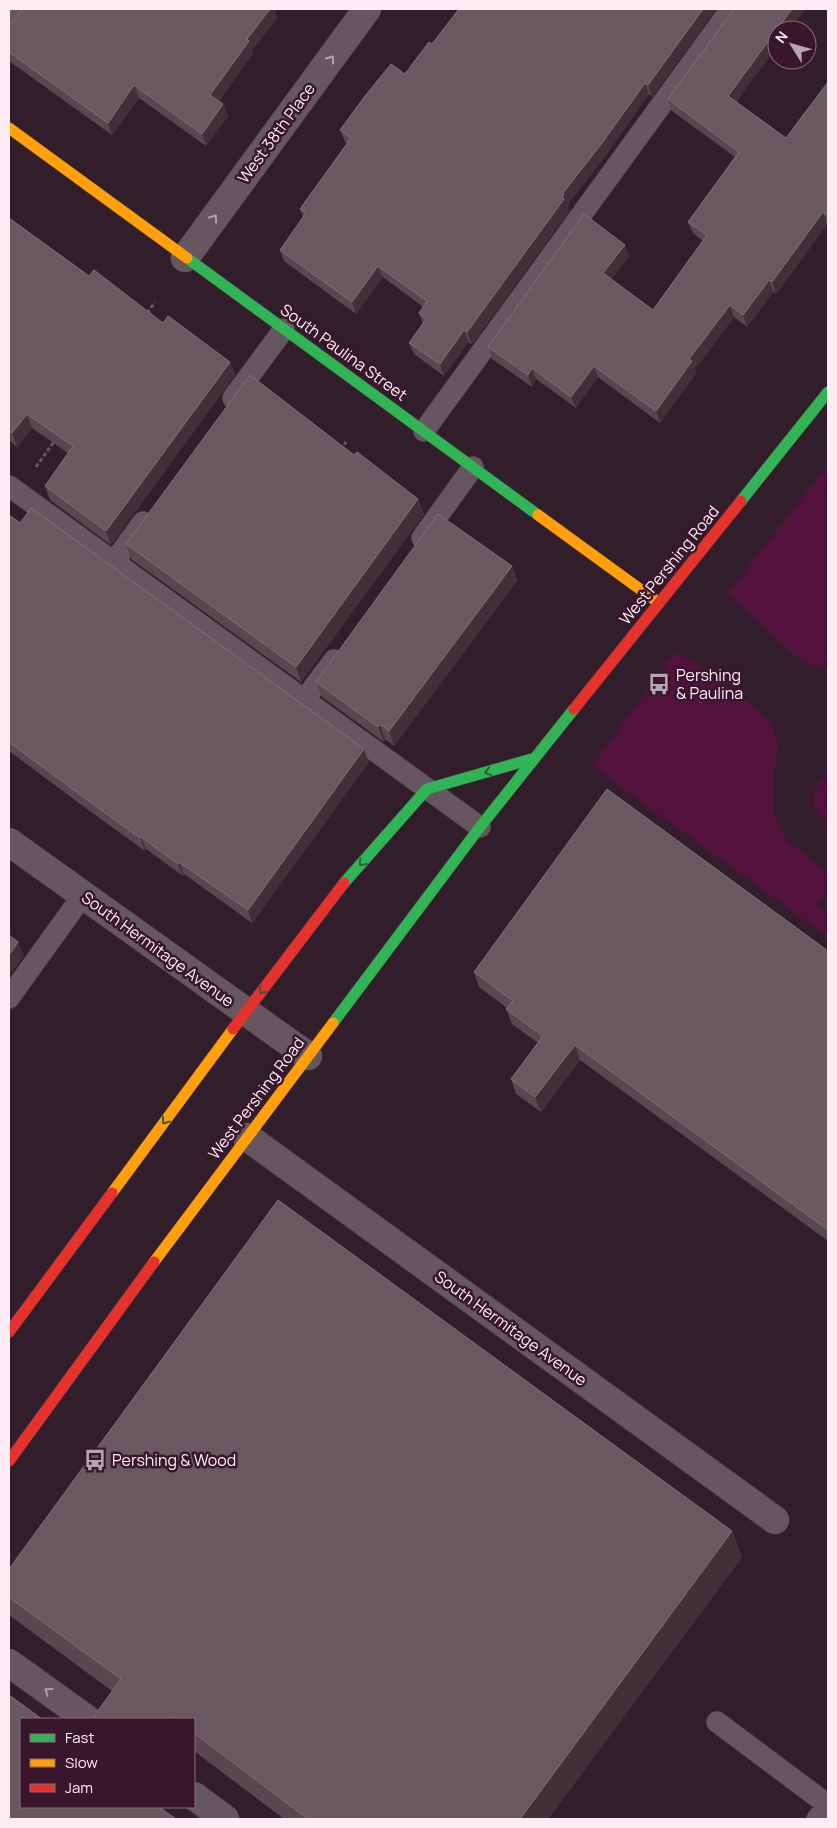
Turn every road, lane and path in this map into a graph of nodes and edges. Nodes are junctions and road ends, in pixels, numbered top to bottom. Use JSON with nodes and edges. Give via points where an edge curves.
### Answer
{"nodes":[{"id":1,"x":21,"y":9,"type":"edge"},
{"id":2,"x":367,"y":9,"type":"edge"},
{"id":3,"x":731,"y":9,"type":"edge"},
{"id":4,"x":9,"y":26,"type":"edge"},
{"id":5,"x":9,"y":128,"type":"edge"},
{"id":6,"x":185,"y":258,"type":"junction"},
{"id":7,"x":155,"y":302,"type":"dead end"},
{"id":8,"x":144,"y":318,"type":"edge"},
{"id":9,"x":284,"y":329,"type":"junction"},
{"id":10,"x":828,"y":392,"type":"edge"},
{"id":11,"x":223,"y":412,"type":"edge"},
{"id":12,"x":424,"y":431,"type":"junction"},
{"id":13,"x":59,"y":434,"type":"edge"},
{"id":14,"x":346,"y":442,"type":"dead end"},
{"id":15,"x":341,"y":450,"type":"edge"},
{"id":16,"x":473,"y":467,"type":"junction"},
{"id":17,"x":31,"y":473,"type":"dead end"},
{"id":18,"x":9,"y":486,"type":"edge"},
{"id":19,"x":154,"y":507,"type":"edge"},
{"id":20,"x":413,"y":551,"type":"edge"},
{"id":21,"x":114,"y":562,"type":"junction"},
{"id":22,"x":660,"y":603,"type":"junction"},
{"id":23,"x":344,"y":645,"type":"edge"},
{"id":24,"x":304,"y":700,"type":"junction"},
{"id":25,"x":535,"y":758,"type":"junction"},
{"id":26,"x":427,"y":789,"type":"junction"},
{"id":27,"x":480,"y":827,"type":"junction"},
{"id":28,"x":9,"y":842,"type":"edge"},
{"id":29,"x":84,"y":896,"type":"junction"},
{"id":30,"x":9,"y":998,"type":"edge"},
{"id":31,"x":246,"y":1012,"type":"junction"},
{"id":32,"x":308,"y":1056,"type":"junction"},
{"id":33,"x":247,"y":1137,"type":"junction"},
{"id":34,"x":9,"y":1332,"type":"edge"},
{"id":35,"x":9,"y":1461,"type":"edge"},
{"id":36,"x":775,"y":1520,"type":"dead end"},
{"id":37,"x":9,"y":1663,"type":"edge"},
{"id":38,"x":86,"y":1718,"type":"edge"},
{"id":39,"x":717,"y":1722,"type":"dead end"},
{"id":40,"x":195,"y":1797,"type":"edge"},
{"id":41,"x":225,"y":1819,"type":"edge"},
{"id":42,"x":817,"y":1819,"type":"edge"}],
"edges":[{"from":1,"to":4,"type":"lane"},
{"from":6,"to":2,"type":"street","name":"West 38th Place","one_way":true},
{"from":3,"to":12,"type":"lane"},
{"from":5,"to":6,"type":"street","name":"South Paulina Street"},
{"from":6,"to":9,"type":"street","name":"South Paulina Street"},
{"from":7,"to":8,"type":"path"},
{"from":9,"to":11,"type":"lane"},
{"from":9,"to":12,"type":"street","name":"South Paulina Street"},
{"from":10,"to":22,"type":"street","name":"West Pershing Road"},
{"from":12,"to":16,"type":"street","name":"South Paulina Street"},
{"from":13,"to":17,"type":"path"},
{"from":14,"to":15,"type":"path"},
{"from":16,"to":20,"type":"lane"},
{"from":16,"to":22,"type":"street","name":"South Paulina Street"},
{"from":18,"to":21,"type":"lane"},
{"from":19,"to":21,"type":"lane"},
{"from":21,"to":24,"type":"lane"},
{"from":22,"to":25,"type":"street","name":"West Pershing Road"},
{"from":23,"to":24,"type":"lane"},
{"from":24,"to":26,"type":"lane"},
{"from":25,"to":26,"type":"street","one_way":true},
{"from":25,"to":27,"type":"street","name":"West Pershing Road"},
{"from":26,"to":27,"type":"lane"},
{"from":26,"to":31,"type":"street","one_way":true,"via":[[342,886]]},
{"from":27,"to":32,"type":"street","name":"West Pershing Road"},
{"from":28,"to":29,"type":"street","name":"South Hermitage Avenue"},
{"from":29,"to":30,"type":"lane"},
{"from":29,"to":31,"type":"street","name":"South Hermitage Avenue"},
{"from":31,"to":32,"type":"street","name":"South Hermitage Avenue"},
{"from":31,"to":34,"type":"street","one_way":true},
{"from":32,"to":33,"type":"street","name":"West Pershing Road"},
{"from":33,"to":35,"type":"street","name":"West Pershing Road"},
{"from":33,"to":36,"type":"street","name":"South Hermitage Avenue"},
{"from":38,"to":37,"type":"street","one_way":true},
{"from":39,"to":42,"type":"lane","via":[[828,1805]]},
{"from":40,"to":41,"type":"street"}]}
